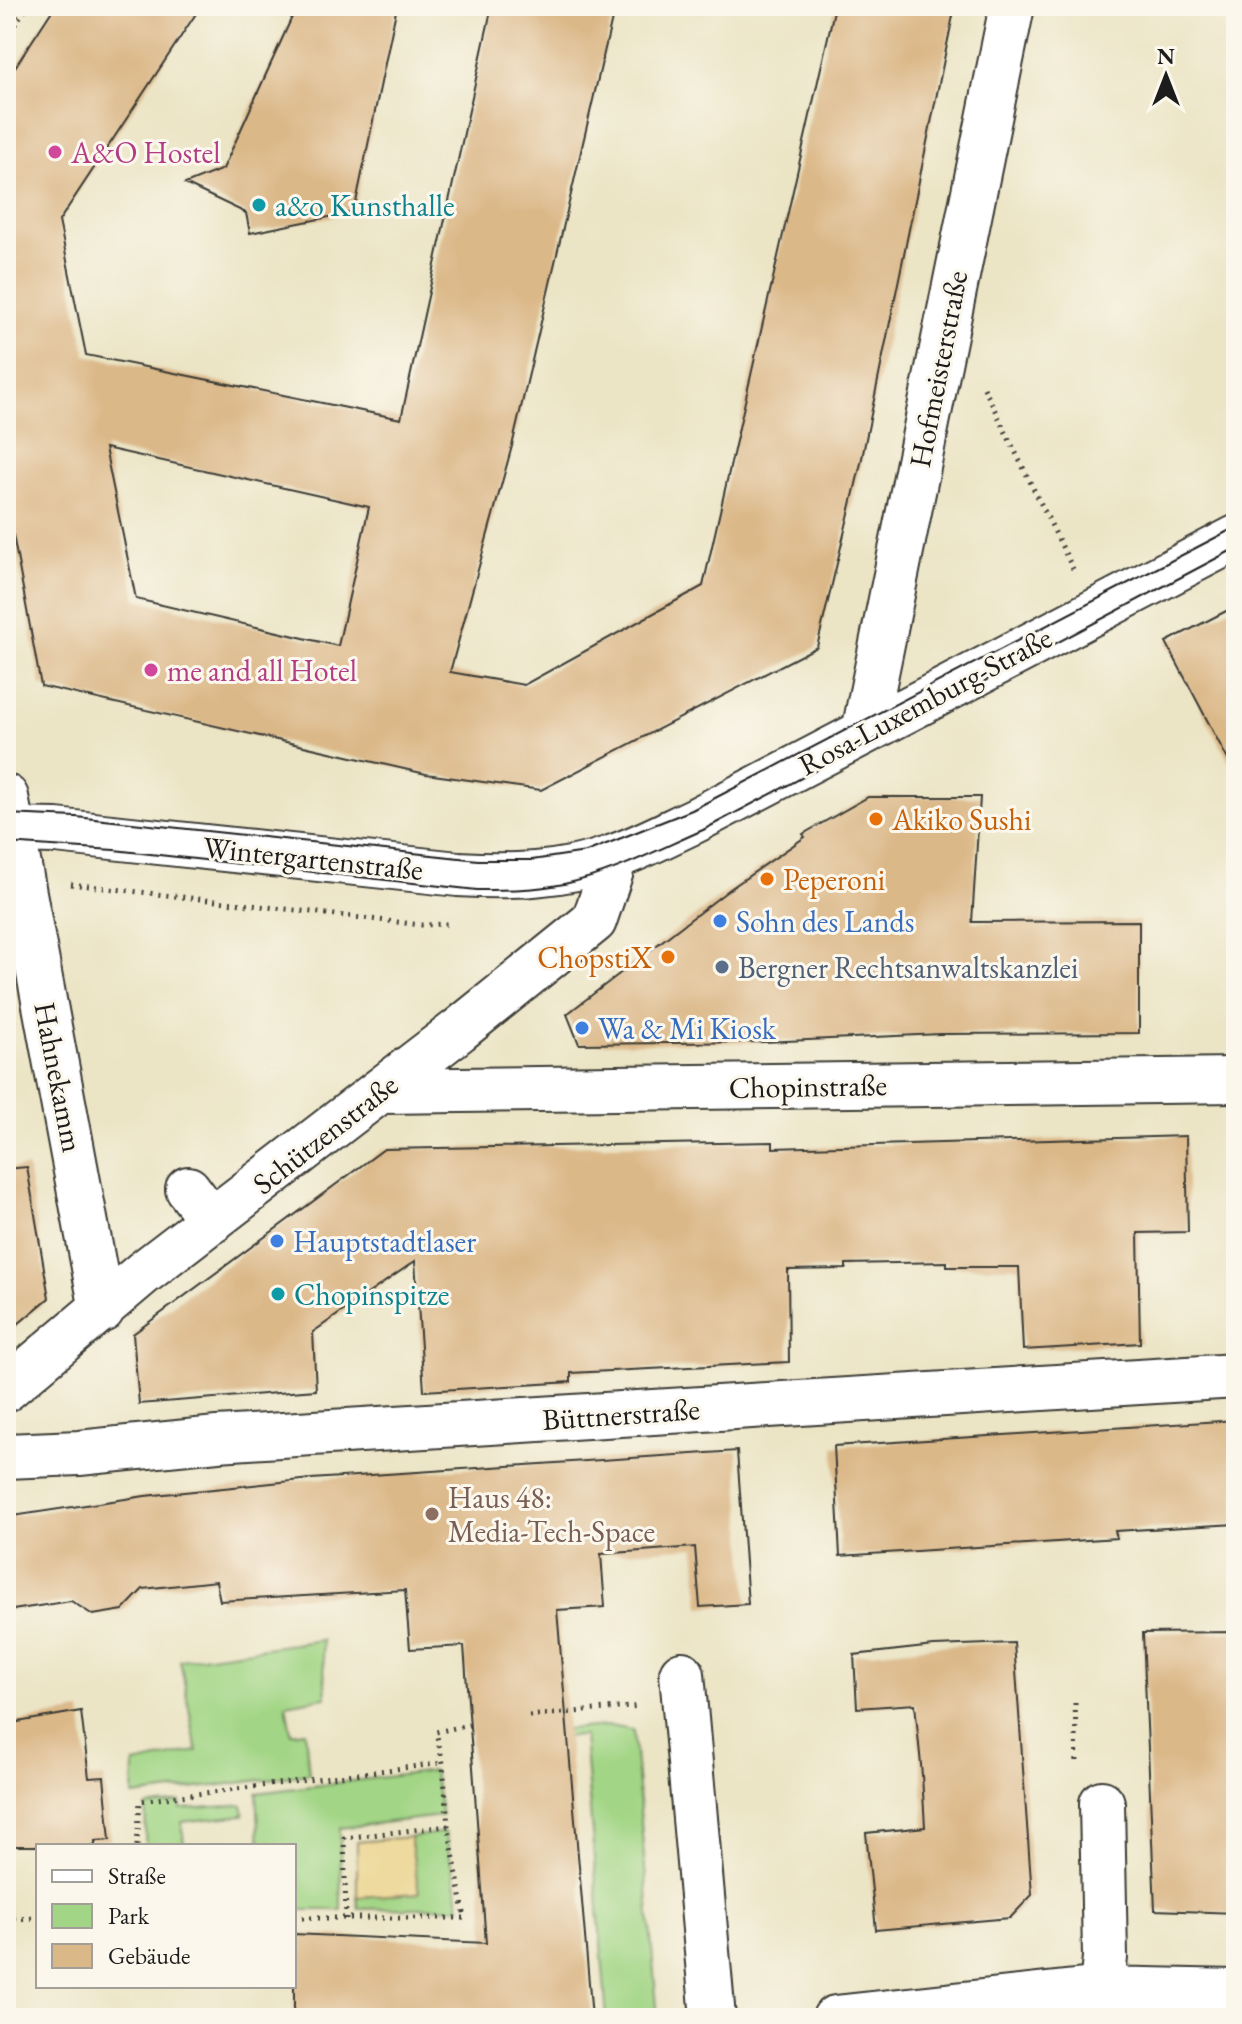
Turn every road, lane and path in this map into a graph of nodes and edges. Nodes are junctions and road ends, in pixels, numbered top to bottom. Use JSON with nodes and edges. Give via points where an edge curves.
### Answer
{"nodes":[{"id":1,"x":27,"y":6,"type":"edge"},
{"id":2,"x":1012,"y":6,"type":"edge"},
{"id":3,"x":6,"y":38,"type":"edge"},
{"id":4,"x":979,"y":378,"type":"dead end"},
{"id":5,"x":1236,"y":538,"type":"edge"},
{"id":6,"x":1074,"y":570,"type":"dead end"},
{"id":7,"x":864,"y":732,"type":"junction"},
{"id":8,"x":8,"y":822,"type":"edge"},
{"id":9,"x":612,"y":858,"type":"junction"},
{"id":10,"x":1236,"y":1080,"type":"edge"},
{"id":11,"x":381,"y":1091,"type":"junction"},
{"id":12,"x":102,"y":1310,"type":"junction"},
{"id":13,"x":1236,"y":1376,"type":"edge"},
{"id":14,"x":6,"y":1389,"type":"edge"},
{"id":15,"x":6,"y":1456,"type":"edge"},
{"id":16,"x":684,"y":1688,"type":"joint"},
{"id":17,"x":529,"y":1716,"type":"dead end"},
{"id":18,"x":469,"y":1725,"type":"dead end"},
{"id":19,"x":443,"y":1763,"type":"junction"},
{"id":20,"x":1102,"y":1803,"type":"dead end"},
{"id":21,"x":448,"y":1826,"type":"junction"},
{"id":22,"x":137,"y":1844,"type":"edge"},
{"id":23,"x":36,"y":1918,"type":"edge"},
{"id":24,"x":296,"y":1918,"type":"edge"},
{"id":25,"x":6,"y":1919,"type":"edge"},
{"id":26,"x":346,"y":1919,"type":"junction"},
{"id":27,"x":1102,"y":1989,"type":"junction"},
{"id":28,"x":1236,"y":1992,"type":"edge"},
{"id":29,"x":713,"y":2018,"type":"edge"},
{"id":30,"x":835,"y":2018,"type":"edge"}],
"edges":[{"from":1,"to":3,"type":"path"},
{"from":2,"to":7,"type":"street","name":"Hofmeisterstraße"},
{"from":4,"to":6,"type":"path"},
{"from":5,"to":7,"type":"street","name":"Rosa-Luxemburg-Straße"},
{"from":7,"to":9,"type":"street","name":"Rosa-Luxemburg-Straße"},
{"from":8,"to":9,"type":"street","name":"Wintergartenstraße","via":[[458,874],[566,870]]},
{"from":8,"to":12,"type":"street","name":"Hahnekamm"},
{"from":9,"to":11,"type":"street","name":"Schützenstraße","via":[[594,921]]},
{"from":10,"to":11,"type":"street","name":"Chopinstraße"},
{"from":11,"to":12,"type":"street","name":"Schützenstraße","via":[[200,1205],[143,1273]]},
{"from":12,"to":14,"type":"street","name":"Schützenstraße"},
{"from":13,"to":15,"type":"street","name":"Büttnerstraße"},
{"from":16,"to":17,"type":"path"},
{"from":16,"to":29,"type":"street"},
{"from":18,"to":19,"type":"path","via":[[436,1732]]},
{"from":19,"to":21,"type":"path"},
{"from":19,"to":22,"type":"path","via":[[140,1801]]},
{"from":20,"to":27,"type":"street"},
{"from":21,"to":26,"type":"path","via":[[344,1838]]},
{"from":21,"to":26,"type":"path","via":[[465,1918]]},
{"from":23,"to":25,"type":"path"},
{"from":24,"to":26,"type":"path"},
{"from":27,"to":28,"type":"street"},
{"from":27,"to":30,"type":"street"}]}
